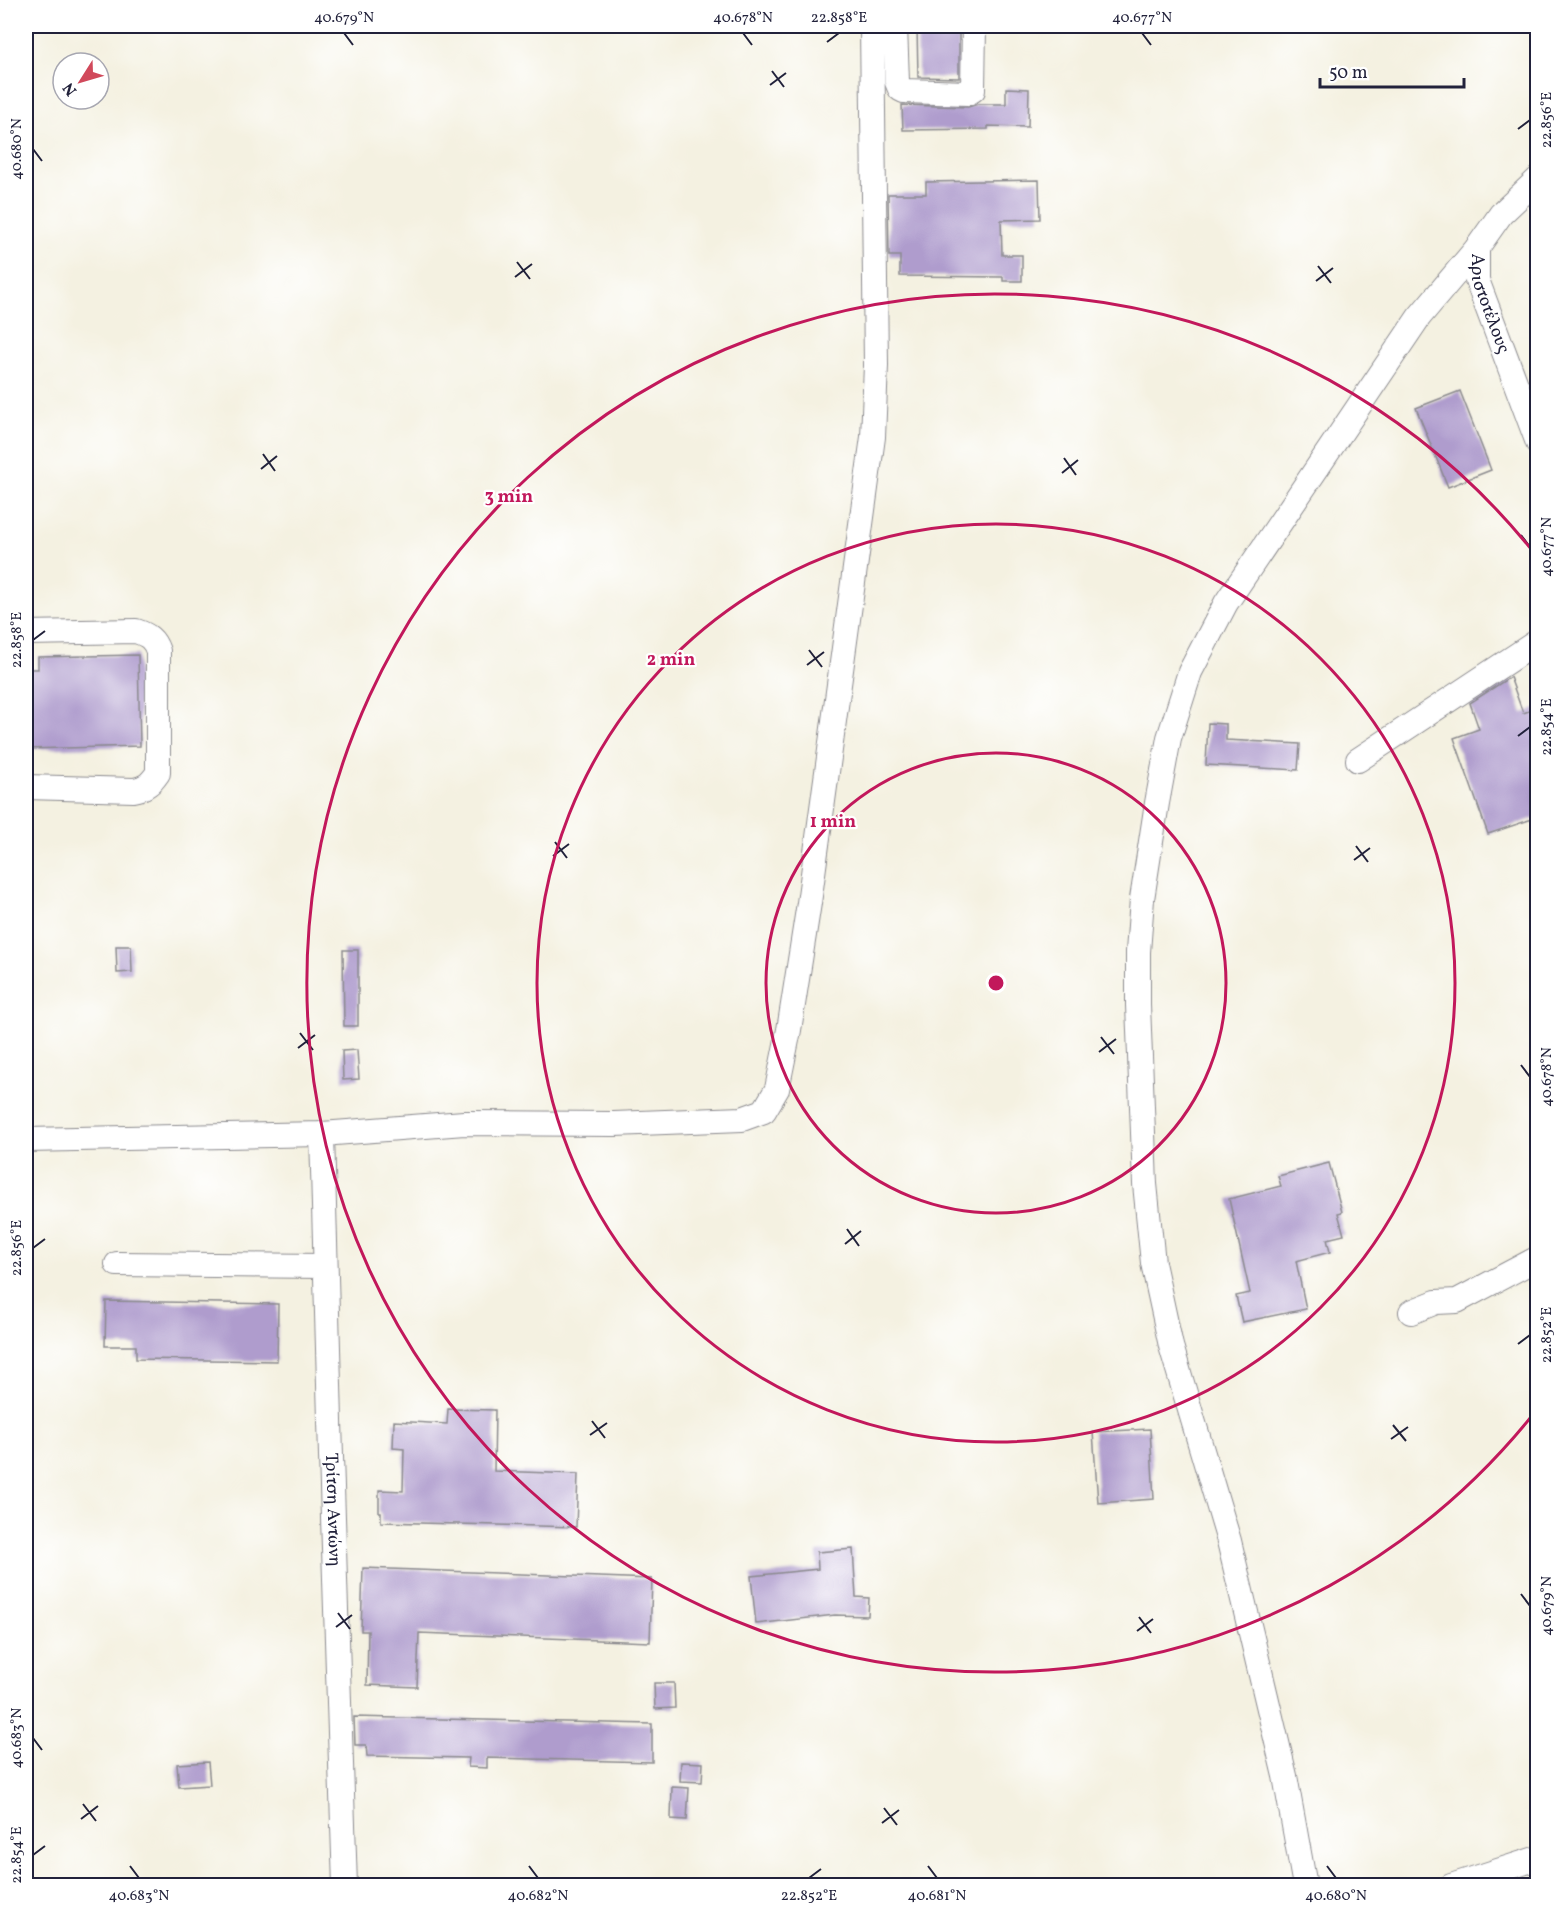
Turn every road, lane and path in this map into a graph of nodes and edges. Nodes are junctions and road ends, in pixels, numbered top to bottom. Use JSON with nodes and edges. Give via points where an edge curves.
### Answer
{"nodes":[{"id":1,"x":872,"y":26,"type":"edge"},
{"id":2,"x":896,"y":26,"type":"edge"},
{"id":3,"x":974,"y":26,"type":"edge"},
{"id":4,"x":1538,"y":179,"type":"edge"},
{"id":5,"x":1477,"y":248,"type":"junction"},
{"id":6,"x":1538,"y":443,"type":"edge"},
{"id":7,"x":26,"y":633,"type":"edge"},
{"id":8,"x":1538,"y":641,"type":"edge"},
{"id":9,"x":1358,"y":760,"type":"dead end"},
{"id":10,"x":26,"y":787,"type":"edge"},
{"id":11,"x":322,"y":1134,"type":"junction"},
{"id":12,"x":26,"y":1140,"type":"edge"},
{"id":13,"x":1538,"y":1258,"type":"edge"},
{"id":14,"x":117,"y":1264,"type":"dead end"},
{"id":15,"x":325,"y":1266,"type":"junction"},
{"id":16,"x":1411,"y":1312,"type":"dead end"},
{"id":17,"x":1538,"y":1858,"type":"edge"},
{"id":18,"x":345,"y":1886,"type":"edge"},
{"id":19,"x":1305,"y":1886,"type":"edge"},
{"id":20,"x":1451,"y":1886,"type":"edge"}],
"edges":[{"from":1,"to":11,"type":"street","via":[[876,365],[873,437],[809,903],[777,1089],[764,1111],[742,1119],[614,1124],[464,1123]]},
{"from":2,"to":3,"type":"street","via":[[900,89],[968,93],[973,90]]},
{"from":4,"to":5,"type":"street","name":"Αριστοτέλους","via":[[1501,214]]},
{"from":5,"to":6,"type":"street","name":"Αριστοτέλους","via":[[1477,280]]},
{"from":5,"to":19,"type":"street","via":[[1419,317],[1226,603],[1190,672],[1169,738],[1142,899],[1138,1005],[1145,1184],[1153,1263],[1171,1347],[1229,1540],[1285,1776]]},
{"from":7,"to":10,"type":"street","via":[[136,631],[156,643],[158,773],[144,788],[134,790]]},
{"from":8,"to":9,"type":"street"},
{"from":11,"to":12,"type":"street"},
{"from":11,"to":15,"type":"street","name":"Τρίτση Αντώνη"},
{"from":13,"to":16,"type":"street","via":[[1457,1301],[1436,1302]]},
{"from":14,"to":15,"type":"street"},
{"from":15,"to":18,"type":"street","name":"Τρίτση Αντώνη"},
{"from":17,"to":20,"type":"street"}]}
